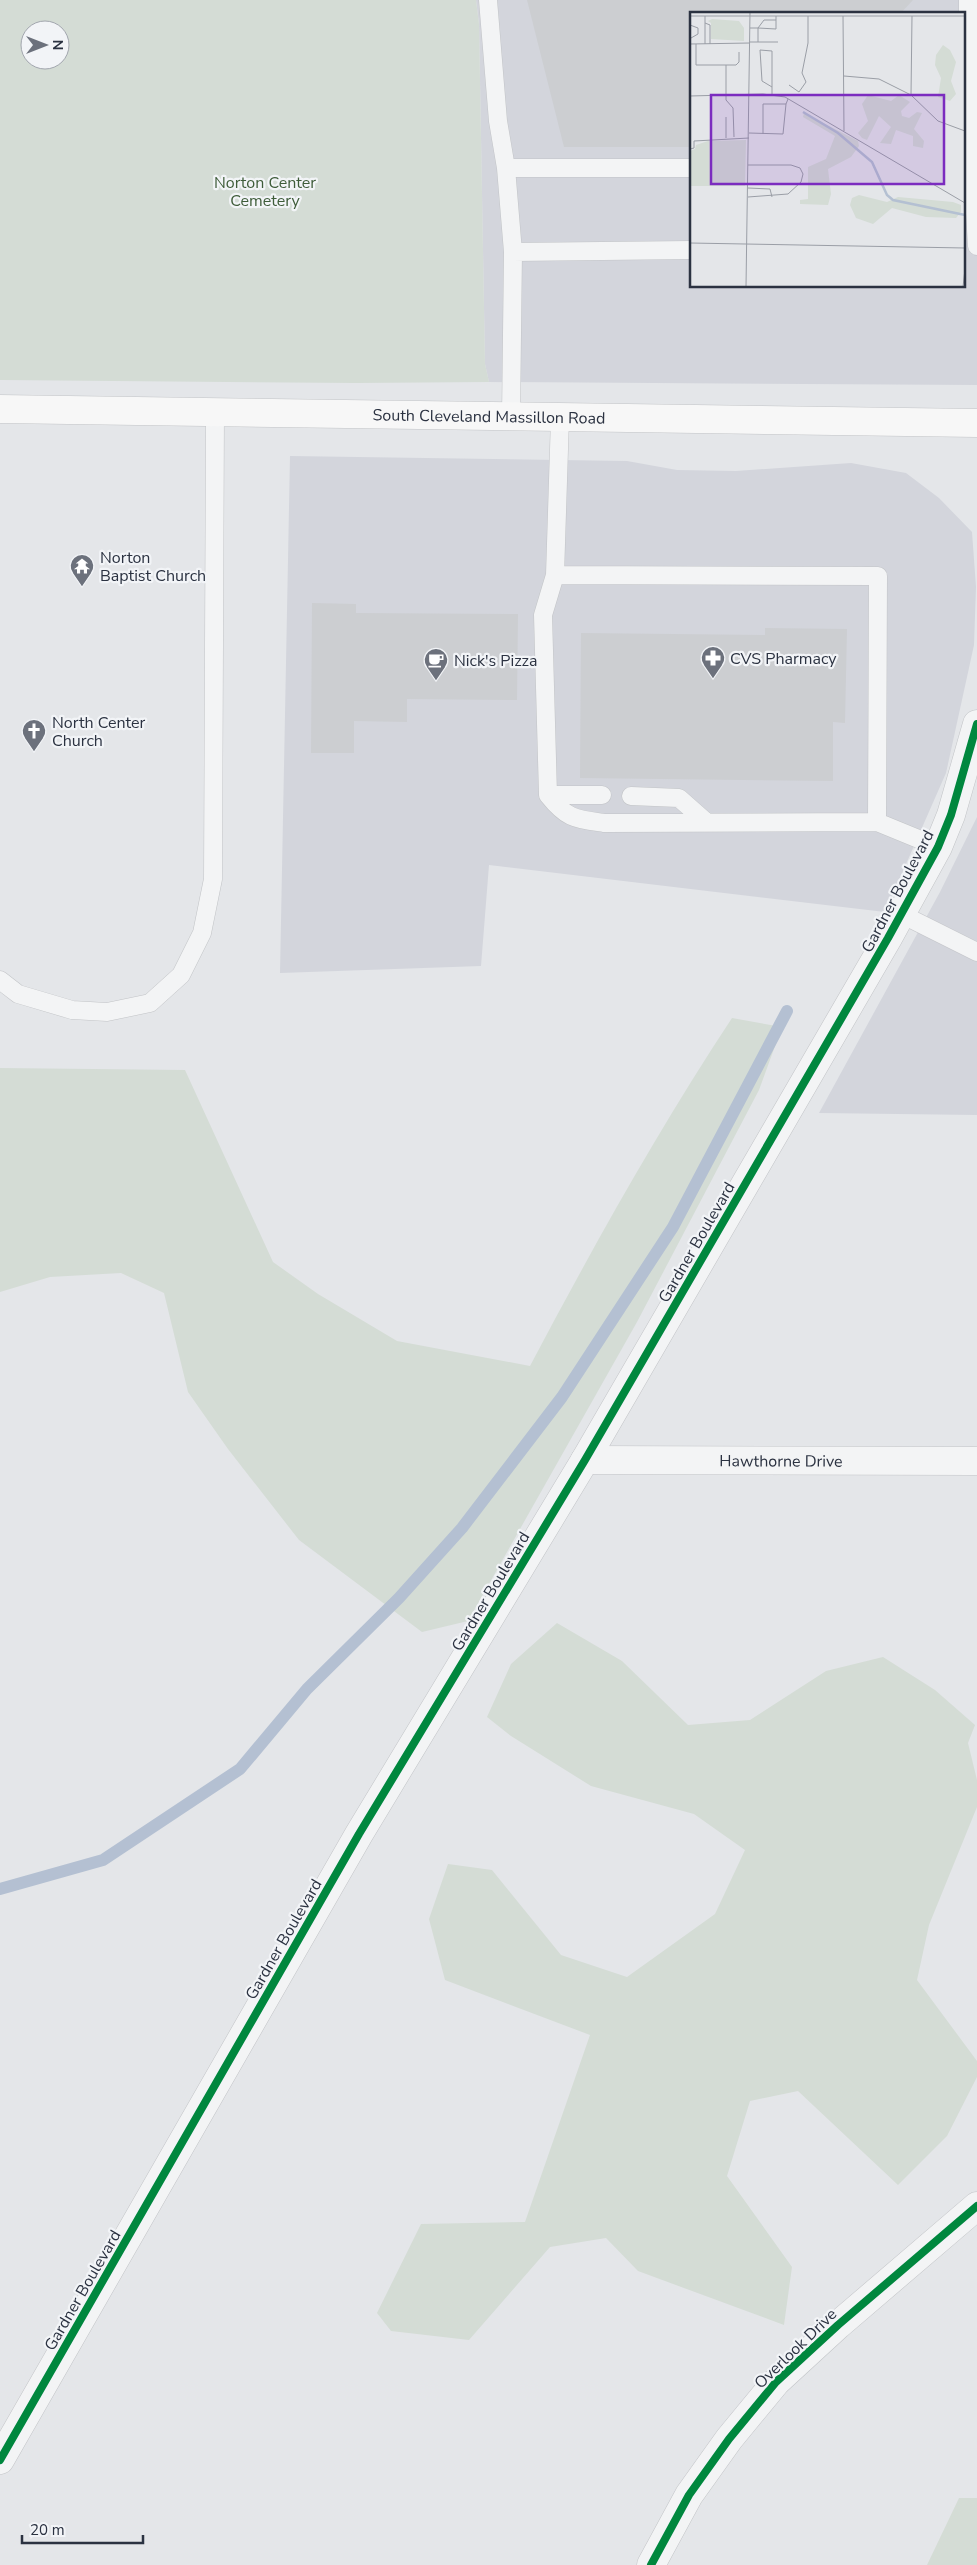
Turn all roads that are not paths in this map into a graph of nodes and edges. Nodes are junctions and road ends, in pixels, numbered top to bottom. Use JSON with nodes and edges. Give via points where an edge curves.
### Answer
{"nodes":[{"id":1,"x":488,"y":0,"type":"edge"},
{"id":2,"x":968,"y":0,"type":"edge"},
{"id":3,"x":971,"y":167,"type":"edge"},
{"id":4,"x":506,"y":168,"type":"junction"},
{"id":5,"x":690,"y":168,"type":"edge"},
{"id":6,"x":977,"y":246,"type":"edge"},
{"id":7,"x":690,"y":250,"type":"edge"},
{"id":8,"x":513,"y":252,"type":"junction"},
{"id":9,"x":0,"y":409,"type":"edge"},
{"id":10,"x":215,"y":413,"type":"junction"},
{"id":11,"x":511,"y":417,"type":"junction"},
{"id":12,"x":560,"y":418,"type":"junction"},
{"id":13,"x":977,"y":423,"type":"edge"},
{"id":14,"x":555,"y":576,"type":"junction"},
{"id":15,"x":977,"y":724,"type":"edge"},
{"id":16,"x":548,"y":795,"type":"junction"},
{"id":17,"x":602,"y":795,"type":"dead end"},
{"id":18,"x":631,"y":796,"type":"dead end"},
{"id":19,"x":705,"y":821,"type":"junction"},
{"id":20,"x":877,"y":822,"type":"junction"},
{"id":21,"x":938,"y":846,"type":"junction"},
{"id":22,"x":901,"y":914,"type":"junction"},
{"id":23,"x":977,"y":952,"type":"edge"},
{"id":24,"x":0,"y":980,"type":"edge"},
{"id":25,"x":585,"y":1460,"type":"junction"},
{"id":26,"x":977,"y":1461,"type":"edge"},
{"id":27,"x":977,"y":2206,"type":"edge"},
{"id":28,"x":0,"y":2460,"type":"edge"},
{"id":29,"x":651,"y":2565,"type":"edge"}],
"edges":[{"from":1,"to":4,"type":"lane","via":[[498,121]]},
{"from":2,"to":3,"type":"lane"},
{"from":3,"to":6,"type":"lane"},
{"from":4,"to":5,"type":"lane"},
{"from":4,"to":8,"type":"lane"},
{"from":7,"to":8,"type":"lane"},
{"from":8,"to":11,"type":"lane"},
{"from":9,"to":10,"type":"main road","name":"South Cleveland Massillon Road"},
{"from":10,"to":11,"type":"main road","name":"South Cleveland Massillon Road"},
{"from":10,"to":24,"type":"lane","via":[[214,879],[202,933],[181,975],[150,1003],[107,1012],[72,1010],[18,994]]},
{"from":11,"to":12,"type":"main road","name":"South Cleveland Massillon Road"},
{"from":12,"to":13,"type":"main road","name":"South Cleveland Massillon Road"},
{"from":12,"to":14,"type":"lane"},
{"from":14,"to":16,"type":"lane","via":[[543,615]]},
{"from":14,"to":20,"type":"lane","via":[[878,576]]},
{"from":15,"to":21,"type":"street","name":"Gardner Boulevard","via":[[962,785]]},
{"from":16,"to":17,"type":"lane"},
{"from":16,"to":19,"type":"lane","via":[[562,812],[581,820],[604,823]]},
{"from":18,"to":19,"type":"lane","via":[[679,798]]},
{"from":19,"to":20,"type":"lane"},
{"from":20,"to":21,"type":"lane"},
{"from":21,"to":22,"type":"street","name":"Gardner Boulevard"},
{"from":22,"to":23,"type":"lane"},
{"from":22,"to":25,"type":"street","name":"Gardner Boulevard"},
{"from":25,"to":26,"type":"street","name":"Hawthorne Drive"},
{"from":25,"to":28,"type":"street","name":"Gardner Boulevard","via":[[359,1834]]},
{"from":27,"to":29,"type":"street","name":"Overlook Drive","via":[[776,2382],[689,2495]]}]}
